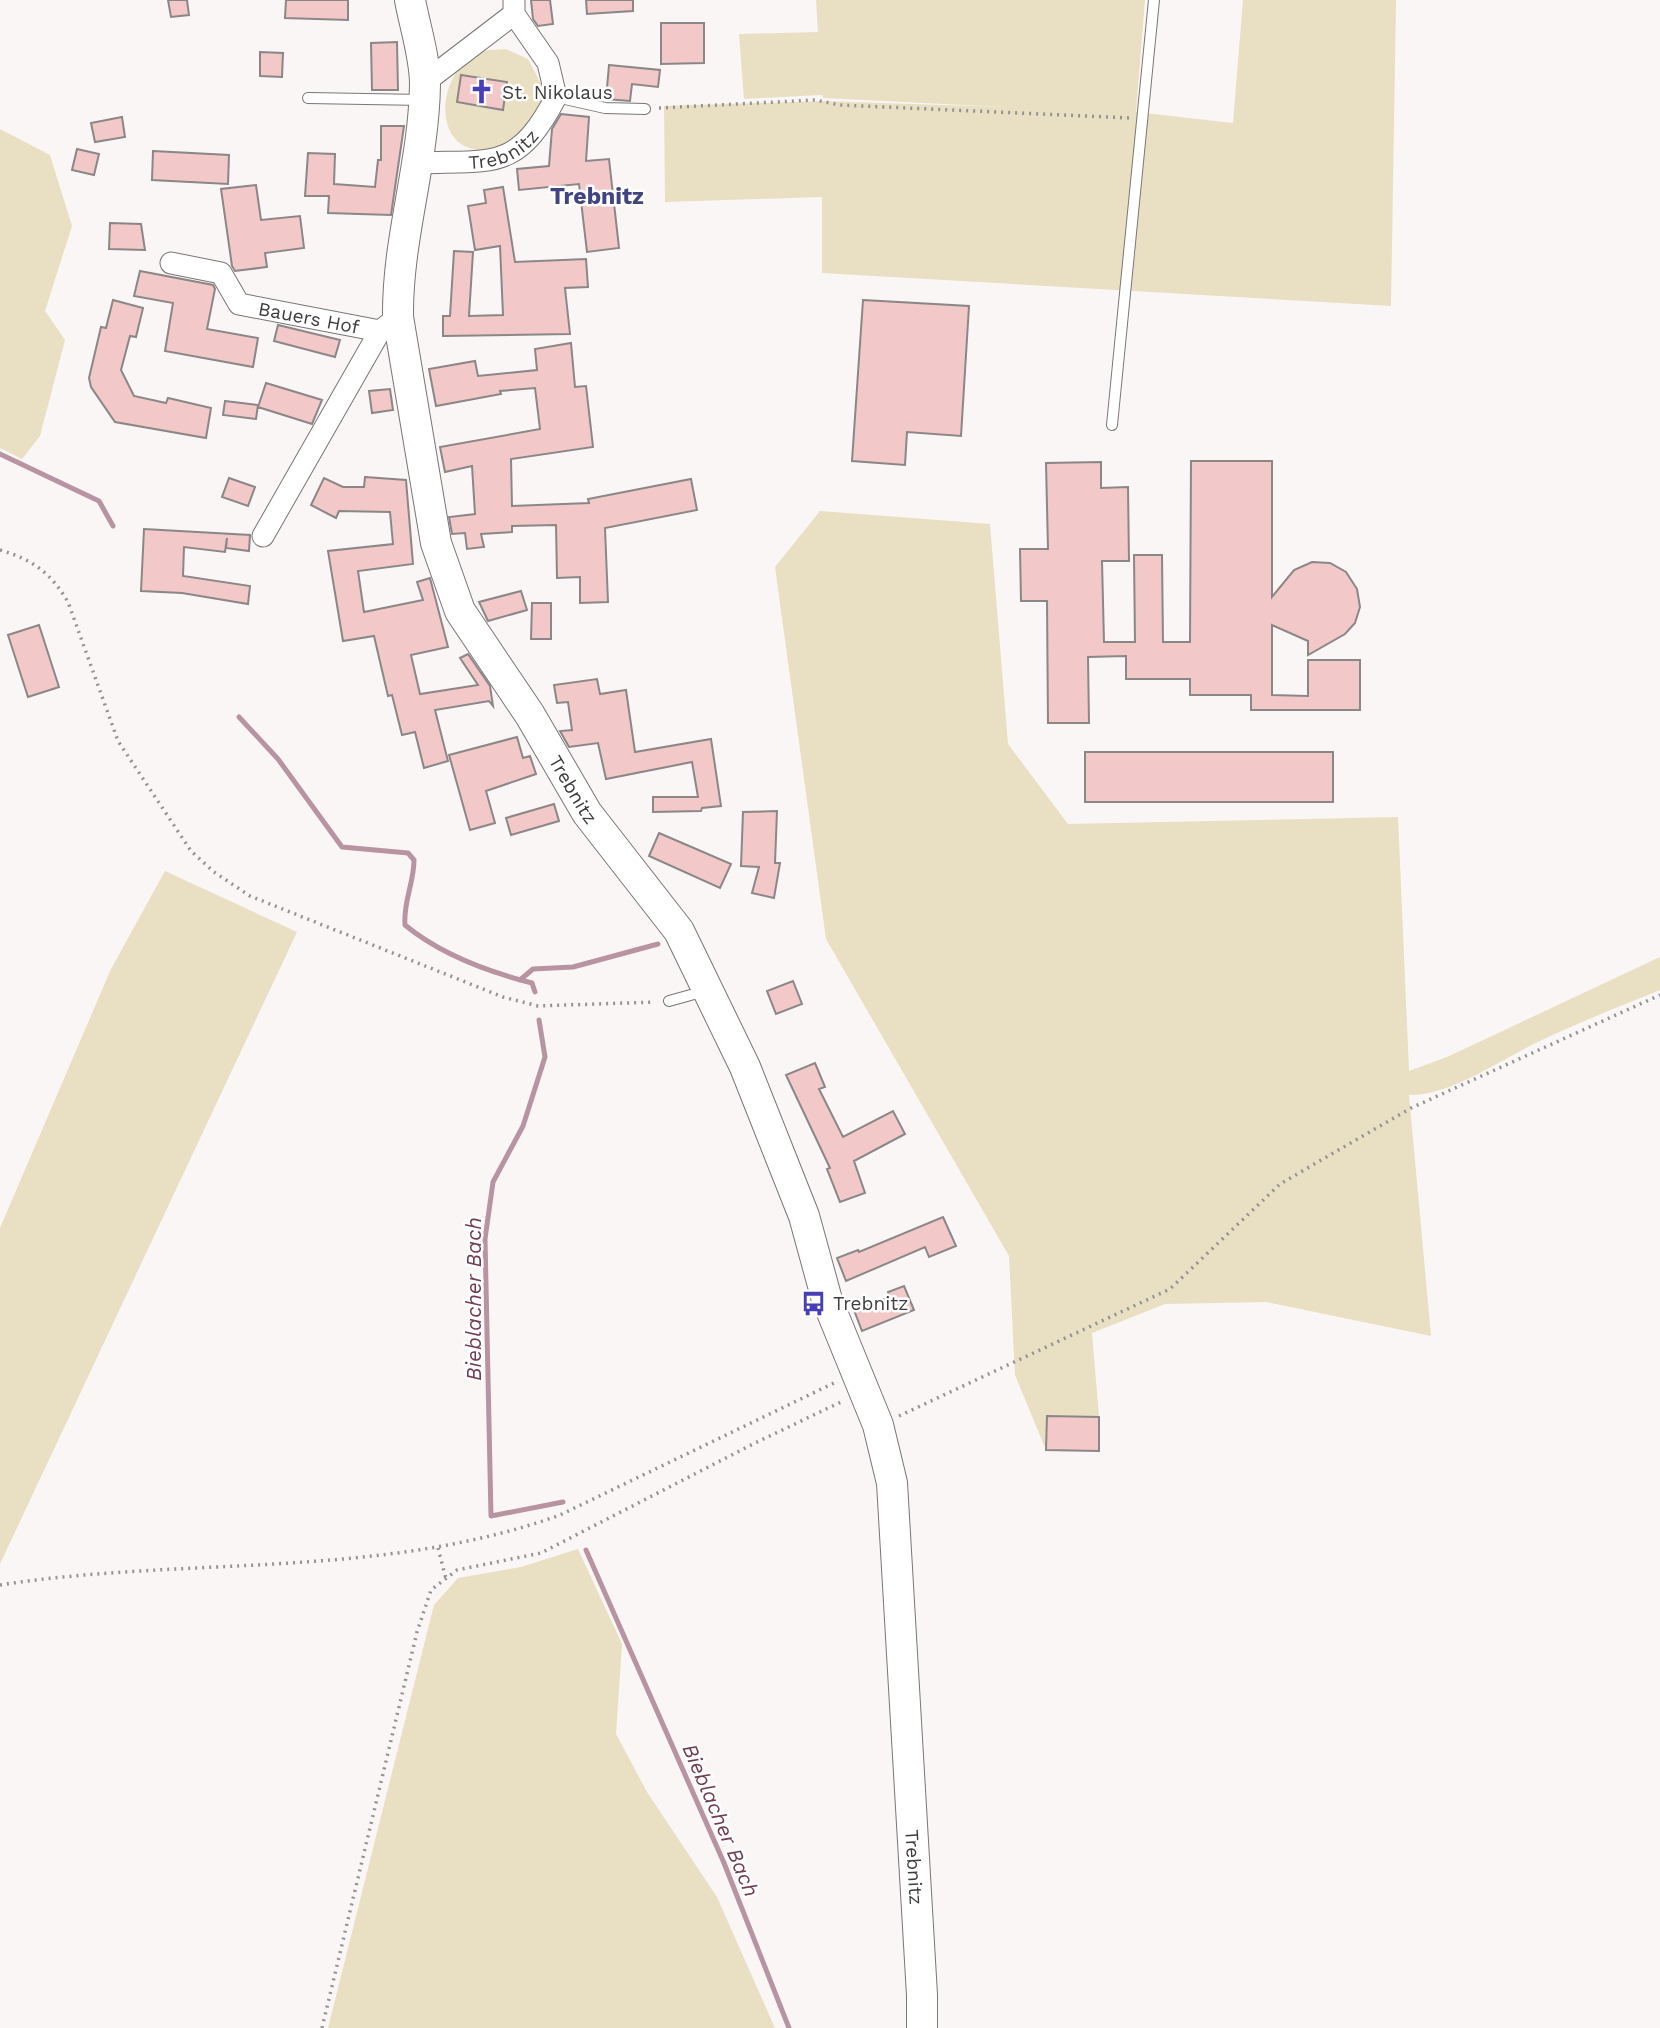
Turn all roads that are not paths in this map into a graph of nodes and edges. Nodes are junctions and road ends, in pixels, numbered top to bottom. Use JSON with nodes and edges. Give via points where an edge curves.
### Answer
{"nodes":[{"id":1,"x":410,"y":0,"type":"edge"},
{"id":2,"x":1154,"y":0,"type":"edge"},
{"id":3,"x":514,"y":7,"type":"edge"},
{"id":4,"x":424,"y":91,"type":"junction"},
{"id":5,"x":556,"y":97,"type":"junction"},
{"id":6,"x":307,"y":98,"type":"dead end"},
{"id":7,"x":645,"y":109,"type":"road end"},
{"id":8,"x":417,"y":163,"type":"junction"},
{"id":9,"x":171,"y":263,"type":"dead end"},
{"id":10,"x":389,"y":324,"type":"junction"},
{"id":11,"x":1112,"y":425,"type":"dead end"},
{"id":12,"x":263,"y":536,"type":"dead end"},
{"id":13,"x":708,"y":990,"type":"junction"},
{"id":14,"x":669,"y":1001,"type":"road end"},
{"id":15,"x":922,"y":2028,"type":"edge"}],
"edges":[{"from":1,"to":4,"type":"street"},
{"from":2,"to":11,"type":"lane"},
{"from":3,"to":4,"type":"street"},
{"from":3,"to":5,"type":"street","via":[[548,63]]},
{"from":4,"to":6,"type":"lane"},
{"from":4,"to":8,"type":"street","name":"Trebnitz"},
{"from":5,"to":7,"type":"lane","via":[[605,108]]},
{"from":5,"to":8,"type":"street","name":"Trebnitz","via":[[541,126],[522,148],[493,160]]},
{"from":8,"to":10,"type":"street","name":"Trebnitz"},
{"from":9,"to":10,"type":"street","name":"Bauers Hof","via":[[222,273],[239,304]]},
{"from":10,"to":12,"type":"street"},
{"from":10,"to":13,"type":"street","name":"Trebnitz","via":[[436,543],[460,611],[530,715],[587,813],[679,931]]},
{"from":13,"to":14,"type":"lane"},
{"from":13,"to":15,"type":"street","name":"Trebnitz","via":[[745,1067],[804,1216],[827,1300],[878,1425],[892,1483]]}]}
